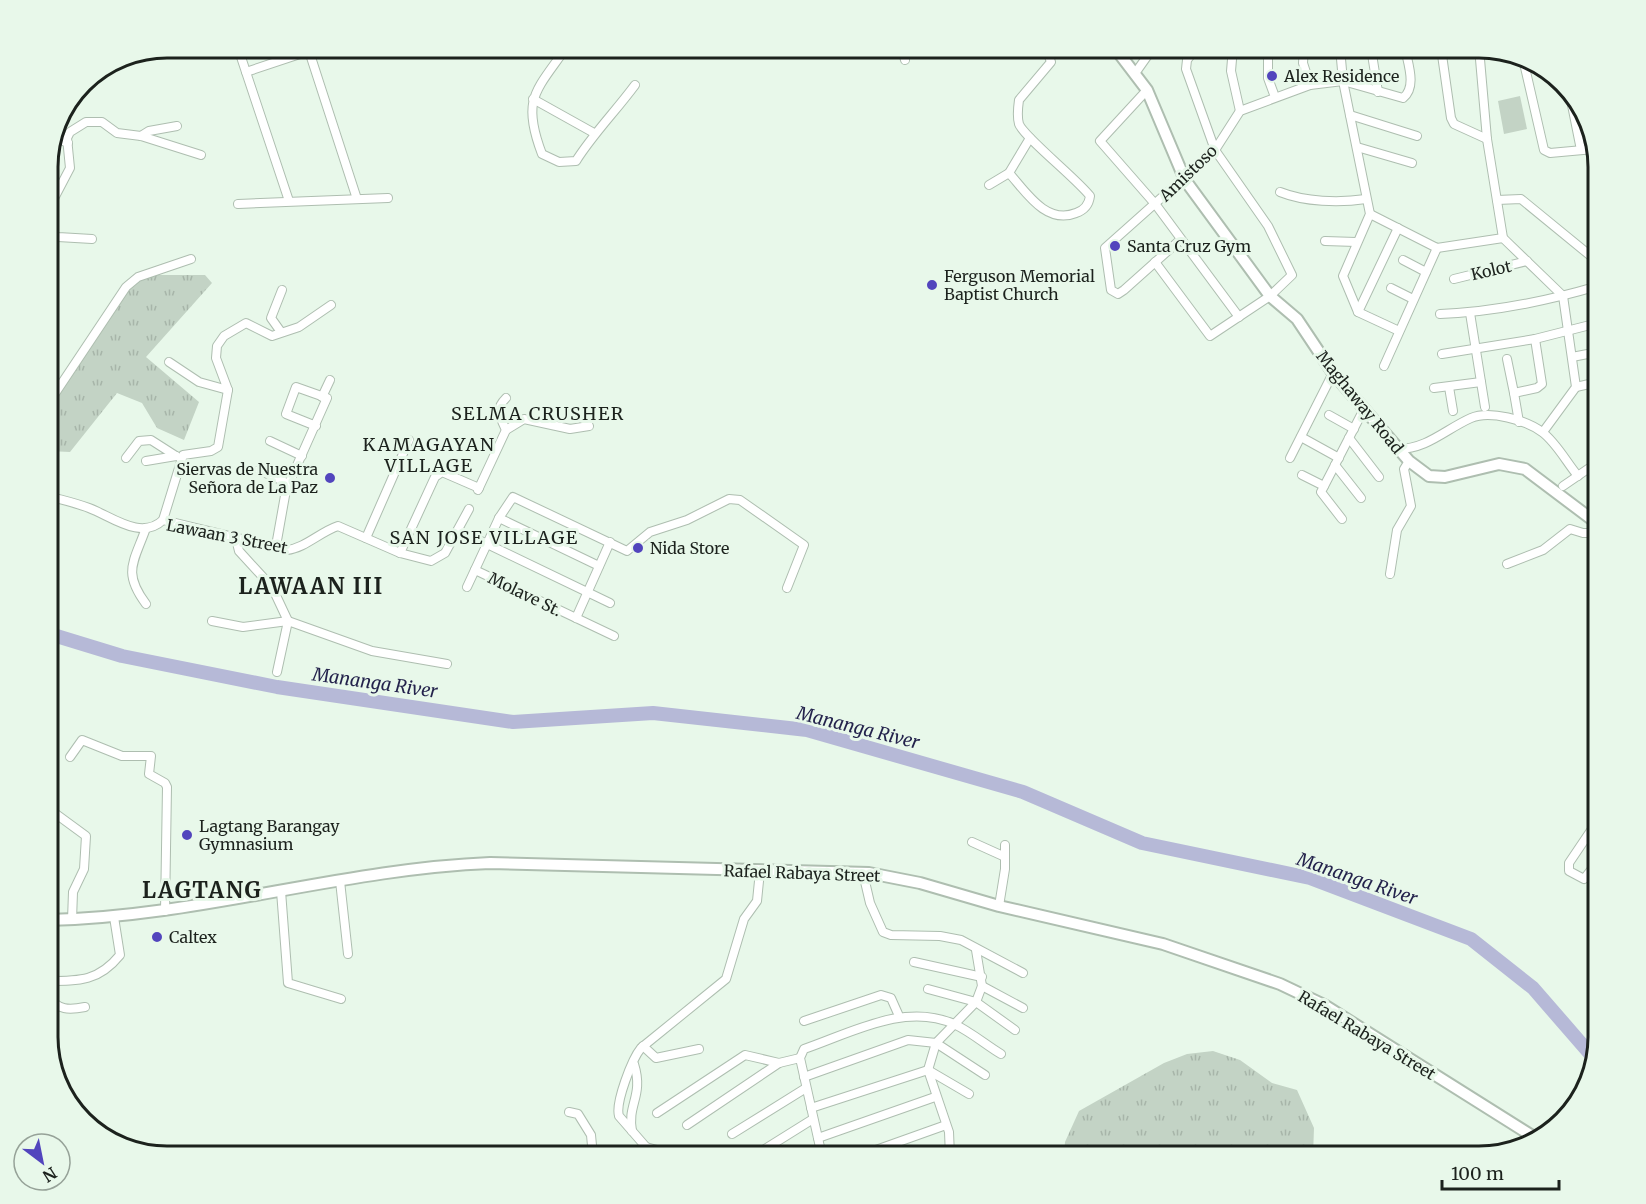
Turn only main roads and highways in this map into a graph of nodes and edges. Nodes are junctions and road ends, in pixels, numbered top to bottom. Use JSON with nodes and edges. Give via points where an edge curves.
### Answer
{"nodes":[{"id":1,"x":1124,"y":58,"type":"edge"},
{"id":2,"x":1588,"y":516,"type":"edge"},
{"id":3,"x":59,"y":920,"type":"edge"},
{"id":4,"x":1528,"y":1133,"type":"edge"}],
"edges":[{"from":1,"to":2,"type":"main road","name":"Maghaway Road","via":[[1147,90],[1185,180],[1270,296],[1297,320],[1333,373],[1409,461],[1429,476],[1445,477],[1498,464],[1525,469]]},
{"from":3,"to":4,"type":"main road","name":"Rafael Rabaya Street","via":[[165,911],[408,869],[490,863],[863,873],[920,883],[999,906],[1163,944],[1280,984],[1324,1005]]}]}
